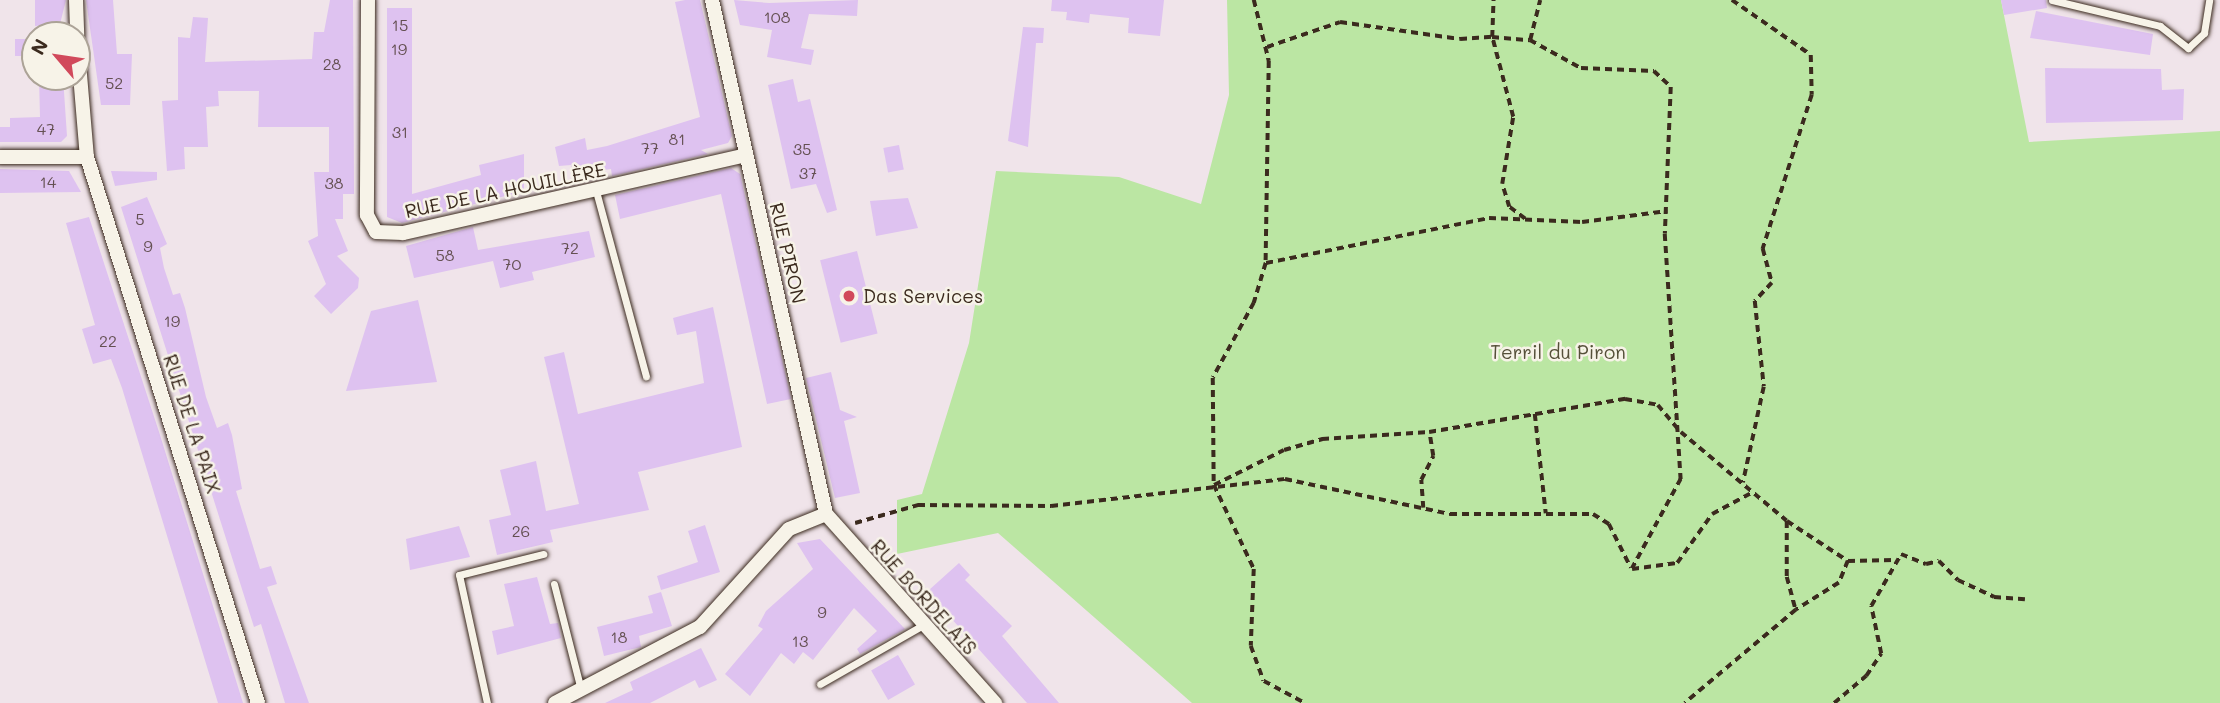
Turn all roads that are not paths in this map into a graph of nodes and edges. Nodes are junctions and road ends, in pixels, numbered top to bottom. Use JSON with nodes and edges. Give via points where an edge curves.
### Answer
{"nodes":[{"id":1,"x":76,"y":0,"type":"edge"},
{"id":2,"x":368,"y":0,"type":"edge"},
{"id":3,"x":712,"y":0,"type":"edge"},
{"id":4,"x":2052,"y":0,"type":"edge"},
{"id":5,"x":2209,"y":0,"type":"edge"},
{"id":6,"x":77,"y":21,"type":"edge"},
{"id":7,"x":82,"y":91,"type":"edge"},
{"id":8,"x":746,"y":155,"type":"junction"},
{"id":9,"x":0,"y":157,"type":"edge"},
{"id":10,"x":87,"y":157,"type":"junction"},
{"id":11,"x":596,"y":191,"type":"junction"},
{"id":12,"x":646,"y":376,"type":"dead end"},
{"id":13,"x":826,"y":514,"type":"junction"},
{"id":14,"x":543,"y":554,"type":"dead end"},
{"id":15,"x":554,"y":584,"type":"dead end"},
{"id":16,"x":923,"y":625,"type":"junction"},
{"id":17,"x":820,"y":684,"type":"dead end"},
{"id":18,"x":581,"y":690,"type":"junction"},
{"id":19,"x":258,"y":703,"type":"edge"},
{"id":20,"x":487,"y":703,"type":"edge"},
{"id":21,"x":555,"y":703,"type":"edge"},
{"id":22,"x":995,"y":703,"type":"edge"}],
"edges":[{"from":1,"to":6,"type":"street","name":"RUE DE LA PAIX"},
{"from":2,"to":11,"type":"street","name":"RUE DE LA HOUILLÈRE","via":[[367,215],[376,232],[403,233]]},
{"from":3,"to":8,"type":"street","name":"RUE PIRON"},
{"from":4,"to":5,"type":"lane","via":[[2160,26],[2188,48],[2204,33]]},
{"from":7,"to":10,"type":"street","name":"RUE DE LA PAIX"},
{"from":8,"to":11,"type":"street","name":"RUE DE LA HOUILLÈRE"},
{"from":8,"to":13,"type":"street","name":"RUE PIRON"},
{"from":9,"to":10,"type":"street"},
{"from":10,"to":19,"type":"street","name":"RUE DE LA PAIX"},
{"from":11,"to":12,"type":"lane"},
{"from":13,"to":16,"type":"street","name":"RUE BORDELAIS"},
{"from":13,"to":18,"type":"street","via":[[789,529],[701,626]]},
{"from":14,"to":20,"type":"lane","via":[[459,575]]},
{"from":15,"to":18,"type":"lane"},
{"from":16,"to":17,"type":"lane"},
{"from":16,"to":22,"type":"street","name":"RUE BORDELAIS"},
{"from":18,"to":21,"type":"street"}]}
